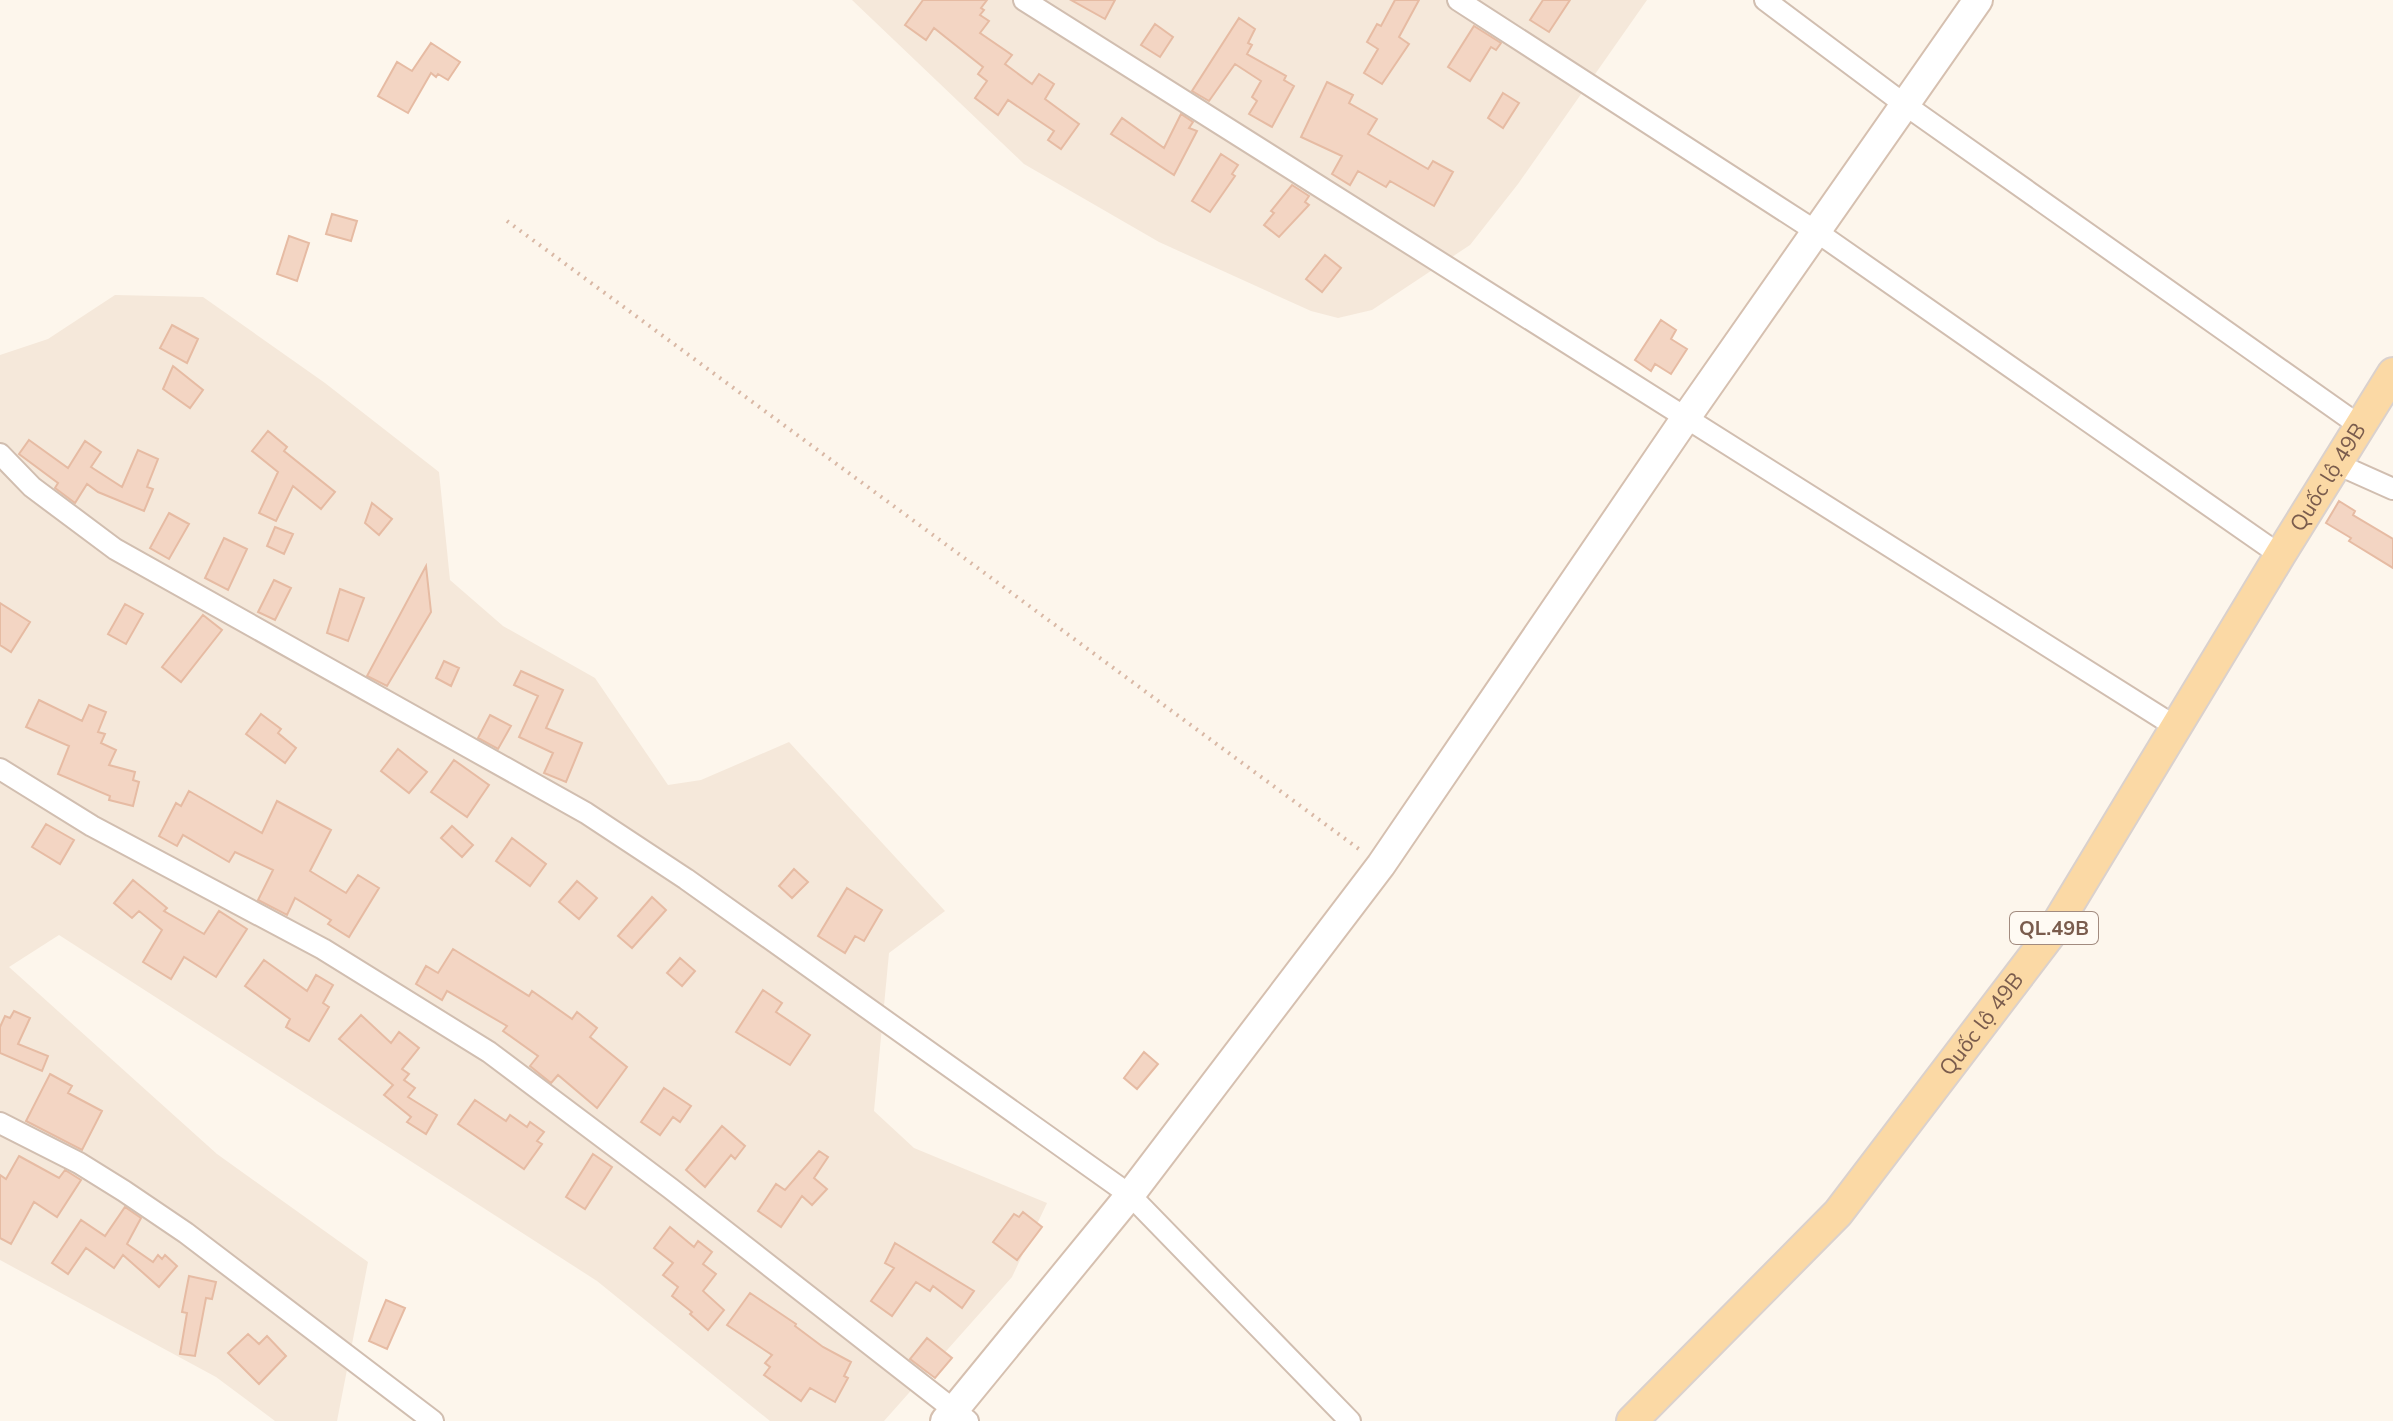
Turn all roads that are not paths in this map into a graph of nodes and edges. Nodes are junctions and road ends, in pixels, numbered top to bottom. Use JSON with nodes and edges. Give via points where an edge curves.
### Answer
{"nodes":[{"id":1,"x":1024,"y":0,"type":"edge"},
{"id":2,"x":1458,"y":0,"type":"edge"},
{"id":3,"x":1765,"y":0,"type":"edge"},
{"id":4,"x":1978,"y":0,"type":"edge"},
{"id":5,"x":1904,"y":104,"type":"junction"},
{"id":6,"x":1817,"y":232,"type":"junction"},
{"id":7,"x":2393,"y":373,"type":"edge"},
{"id":8,"x":1685,"y":419,"type":"junction"},
{"id":9,"x":2360,"y":426,"type":"junction"},
{"id":10,"x":0,"y":454,"type":"edge"},
{"id":11,"x":2337,"y":464,"type":"junction"},
{"id":12,"x":2393,"y":489,"type":"edge"},
{"id":13,"x":2280,"y":555,"type":"junction"},
{"id":14,"x":2176,"y":727,"type":"junction"},
{"id":15,"x":0,"y":769,"type":"edge"},
{"id":16,"x":0,"y":1123,"type":"edge"},
{"id":17,"x":1130,"y":1195,"type":"junction"},
{"id":18,"x":956,"y":1417,"type":"edge"},
{"id":19,"x":433,"y":1421,"type":"edge"},
{"id":20,"x":1350,"y":1421,"type":"edge"},
{"id":21,"x":1632,"y":1421,"type":"edge"}],
"edges":[{"from":1,"to":8,"type":"street"},
{"from":2,"to":6,"type":"street"},
{"from":3,"to":5,"type":"street"},
{"from":4,"to":5,"type":"street"},
{"from":5,"to":6,"type":"street"},
{"from":5,"to":9,"type":"street"},
{"from":6,"to":8,"type":"street"},
{"from":6,"to":13,"type":"street"},
{"from":7,"to":9,"type":"main road","name":"Quốc lộ 49B","number":"QL.49B"},
{"from":8,"to":14,"type":"street"},
{"from":8,"to":17,"type":"street","via":[[1381,865]]},
{"from":9,"to":11,"type":"main road","name":"Quốc lộ 49B","number":"QL.49B"},
{"from":10,"to":17,"type":"street","via":[[32,487],[115,549],[586,813]]},
{"from":11,"to":12,"type":"street"},
{"from":11,"to":13,"type":"main road","name":"Quốc lộ 49B","number":"QL.49B"},
{"from":13,"to":14,"type":"main road","name":"Quốc lộ 49B","number":"QL.49B"},
{"from":14,"to":21,"type":"main road","name":"Quốc lộ 49B","number":"QL.49B","via":[[2052,932],[1838,1213]]},
{"from":15,"to":18,"type":"street","via":[[92,826],[323,949],[489,1052],[658,1178]]},
{"from":16,"to":19,"type":"street","via":[[79,1163],[186,1233]]},
{"from":17,"to":18,"type":"street"},
{"from":17,"to":20,"type":"street"}]}
